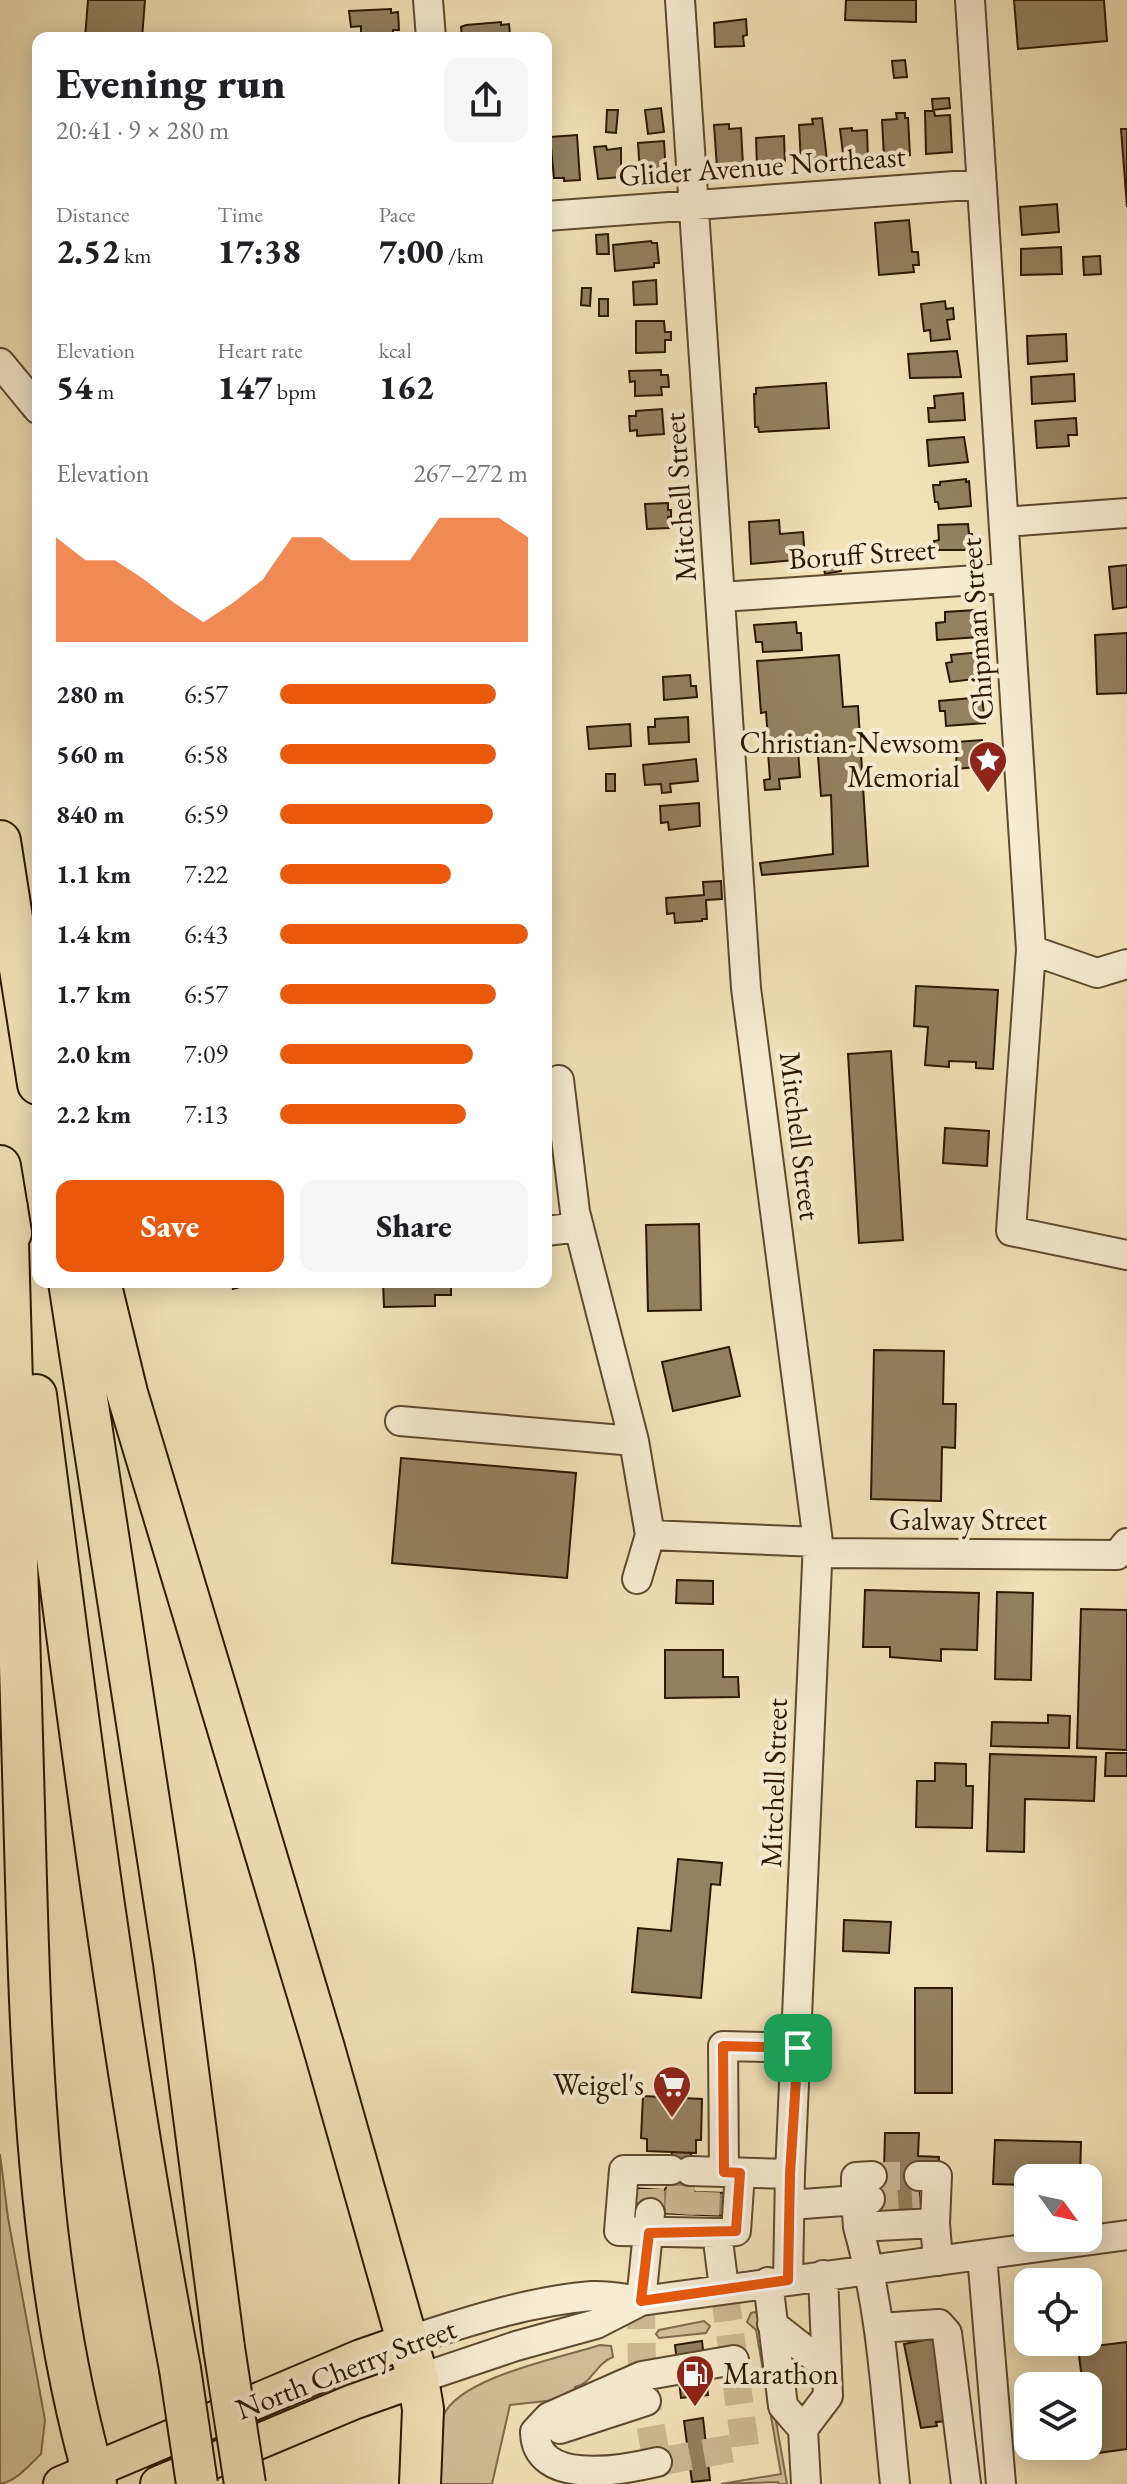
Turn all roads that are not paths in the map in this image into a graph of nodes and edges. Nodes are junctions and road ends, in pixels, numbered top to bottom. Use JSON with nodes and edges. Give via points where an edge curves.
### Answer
{"nodes":[{"id":1,"x":428,"y":0,"type":"edge"},
{"id":2,"x":680,"y":0,"type":"edge"},
{"id":3,"x":970,"y":0,"type":"edge"},
{"id":4,"x":431,"y":32,"type":"edge"},
{"id":5,"x":982,"y":184,"type":"junction"},
{"id":6,"x":695,"y":206,"type":"junction"},
{"id":7,"x":552,"y":216,"type":"edge"},
{"id":8,"x":0,"y":363,"type":"edge"},
{"id":9,"x":32,"y":402,"type":"edge"},
{"id":10,"x":1127,"y":513,"type":"edge"},
{"id":11,"x":1004,"y":522,"type":"junction"},
{"id":12,"x":1007,"y":578,"type":"junction"},
{"id":13,"x":721,"y":597,"type":"junction"},
{"id":14,"x":0,"y":841,"type":"edge"},
{"id":15,"x":11,"y":907,"type":"junction"},
{"id":16,"x":1031,"y":950,"type":"junction"},
{"id":17,"x":1127,"y":964,"type":"edge"},
{"id":18,"x":32,"y":996,"type":"edge"},
{"id":19,"x":32,"y":1045,"type":"edge"},
{"id":20,"x":559,"y":1080,"type":"dead end"},
{"id":21,"x":0,"y":1166,"type":"edge"},
{"id":22,"x":7,"y":1207,"type":"junction"},
{"id":23,"x":579,"y":1227,"type":"junction"},
{"id":24,"x":552,"y":1230,"type":"edge"},
{"id":25,"x":1127,"y":1255,"type":"edge"},
{"id":26,"x":70,"y":1288,"type":"edge"},
{"id":27,"x":101,"y":1288,"type":"edge"},
{"id":28,"x":400,"y":1421,"type":"dead end"},
{"id":29,"x":634,"y":1441,"type":"junction"},
{"id":30,"x":650,"y":1535,"type":"junction"},
{"id":31,"x":818,"y":1547,"type":"junction"},
{"id":32,"x":1122,"y":1549,"type":"edge"},
{"id":33,"x":637,"y":1579,"type":"dead end"},
{"id":34,"x":798,"y":2048,"type":"junction"},
{"id":35,"x":790,"y":2174,"type":"junction"},
{"id":36,"x":688,"y":2199,"type":"junction"},
{"id":37,"x":864,"y":2201,"type":"junction"},
{"id":38,"x":790,"y":2205,"type":"junction"},
{"id":39,"x":1127,"y":2235,"type":"edge"},
{"id":40,"x":982,"y":2255,"type":"junction"},
{"id":41,"x":938,"y":2261,"type":"junction"},
{"id":42,"x":870,"y":2269,"type":"junction"},
{"id":43,"x":823,"y":2275,"type":"junction"},
{"id":44,"x":778,"y":2281,"type":"junction"},
{"id":45,"x":724,"y":2288,"type":"junction"},
{"id":46,"x":641,"y":2301,"type":"junction"},
{"id":47,"x":772,"y":2324,"type":"junction"},
{"id":48,"x":879,"y":2328,"type":"junction"},
{"id":49,"x":407,"y":2341,"type":"junction"},
{"id":50,"x":734,"y":2360,"type":"dead end"},
{"id":51,"x":827,"y":2367,"type":"junction"},
{"id":52,"x":418,"y":2379,"type":"junction"},
{"id":53,"x":646,"y":2401,"type":"dead end"},
{"id":54,"x":803,"y":2429,"type":"junction"},
{"id":55,"x":535,"y":2439,"type":"junction"},
{"id":56,"x":657,"y":2462,"type":"dead end"},
{"id":57,"x":83,"y":2480,"type":"edge"},
{"id":58,"x":158,"y":2484,"type":"edge"},
{"id":59,"x":197,"y":2484,"type":"edge"},
{"id":60,"x":245,"y":2484,"type":"edge"},
{"id":61,"x":420,"y":2484,"type":"edge"},
{"id":62,"x":806,"y":2484,"type":"edge"},
{"id":63,"x":895,"y":2484,"type":"edge"},
{"id":64,"x":966,"y":2484,"type":"edge"},
{"id":65,"x":1001,"y":2484,"type":"edge"}],
"edges":[{"from":1,"to":4,"type":"street"},
{"from":2,"to":6,"type":"street","name":"Mitchell Street"},
{"from":3,"to":5,"type":"street","name":"Chipman Street"},
{"from":5,"to":6,"type":"street","name":"Glider Avenue Northeast"},
{"from":5,"to":11,"type":"street","name":"Chipman Street"},
{"from":6,"to":7,"type":"street","name":"Glider Avenue Northeast"},
{"from":6,"to":13,"type":"street","name":"Mitchell Street"},
{"from":8,"to":9,"type":"street"},
{"from":10,"to":11,"type":"street"},
{"from":11,"to":12,"type":"street","name":"Chipman Street"},
{"from":12,"to":13,"type":"street","name":"Boruff Street"},
{"from":12,"to":16,"type":"street","name":"Chipman Street"},
{"from":13,"to":31,"type":"street","name":"Mitchell Street","via":[[746,988]]},
{"from":14,"to":15,"type":"highway"},
{"from":15,"to":18,"type":"highway"},
{"from":15,"to":19,"type":"highway"},
{"from":16,"to":17,"type":"street","via":[[1097,973]]},
{"from":16,"to":25,"type":"street","name":"Chipman Street","via":[[1011,1231]]},
{"from":20,"to":23,"type":"street"},
{"from":21,"to":22,"type":"highway"},
{"from":22,"to":57,"type":"highway","via":[[30,1996],[53,2279],[82,2436]]},
{"from":22,"to":59,"type":"highway","bridge":true,"via":[[87,1794]]},
{"from":23,"to":24,"type":"street"},
{"from":23,"to":29,"type":"street"},
{"from":26,"to":60,"type":"highway","bridge":true,"via":[[174,1963]]},
{"from":27,"to":49,"type":"highway","via":[[127,1393]]},
{"from":28,"to":29,"type":"street"},
{"from":29,"to":30,"type":"street"},
{"from":30,"to":31,"type":"street","name":"Galway Street"},
{"from":30,"to":33,"type":"street"},
{"from":31,"to":32,"type":"street","name":"Galway Street"},
{"from":31,"to":34,"type":"street","name":"Mitchell Street"},
{"from":34,"to":35,"type":"street","name":"Mitchell Street"},
{"from":34,"to":36,"type":"street","via":[[723,2046]]},
{"from":35,"to":36,"type":"street"},
{"from":35,"to":38,"type":"street","name":"Mitchell Street"},
{"from":36,"to":45,"type":"street"},
{"from":36,"to":46,"type":"street"},
{"from":37,"to":38,"type":"street"},
{"from":37,"to":41,"type":"street","via":[[927,2198]]},
{"from":37,"to":42,"type":"street"},
{"from":38,"to":44,"type":"street","name":"Mitchell Street"},
{"from":39,"to":40,"type":"street","name":"North Cherry Street"},
{"from":40,"to":41,"type":"street","name":"North Cherry Street"},
{"from":40,"to":65,"type":"street"},
{"from":41,"to":42,"type":"street","name":"North Cherry Street"},
{"from":42,"to":43,"type":"street","name":"North Cherry Street"},
{"from":42,"to":48,"type":"street"},
{"from":43,"to":44,"type":"street","name":"North Cherry Street"},
{"from":43,"to":51,"type":"street"},
{"from":44,"to":45,"type":"street","name":"North Cherry Street"},
{"from":44,"to":47,"type":"street","name":"Mitchell Street"},
{"from":45,"to":46,"type":"street","name":"North Cherry Street"},
{"from":46,"to":49,"type":"street","name":"North Cherry Street","via":[[595,2296],[553,2301]]},
{"from":46,"to":52,"type":"street","name":"North Cherry Street","via":[[596,2324]]},
{"from":47,"to":51,"type":"street"},
{"from":47,"to":54,"type":"street","name":"Mitchell Street","via":[[783,2406]]},
{"from":48,"to":63,"type":"street"},
{"from":48,"to":64,"type":"street","via":[[939,2324],[947,2333]]},
{"from":49,"to":52,"type":"highway"},
{"from":49,"to":57,"type":"main road","name":"North Cherry Street"},
{"from":50,"to":55,"type":"street","via":[[642,2376],[549,2417]]},
{"from":51,"to":54,"type":"street","via":[[828,2396]]},
{"from":52,"to":58,"type":"main road","name":"North Cherry Street"},
{"from":52,"to":61,"type":"highway","via":[[423,2409]]},
{"from":53,"to":55,"type":"street"},
{"from":54,"to":62,"type":"street"},
{"from":55,"to":56,"type":"street","via":[[549,2469],[566,2477]]}]}
